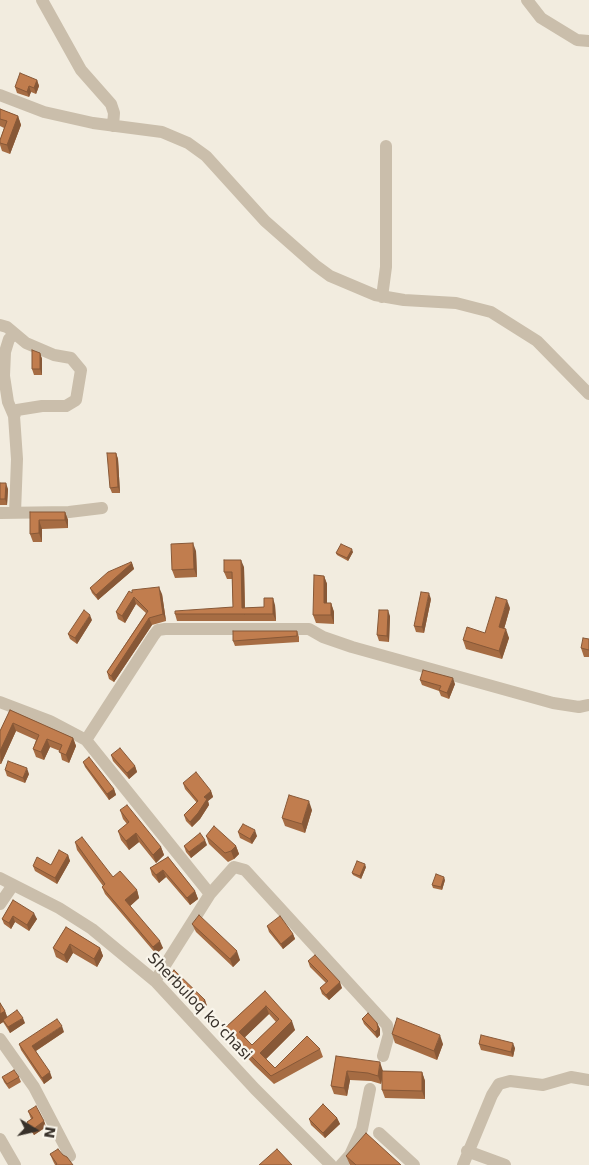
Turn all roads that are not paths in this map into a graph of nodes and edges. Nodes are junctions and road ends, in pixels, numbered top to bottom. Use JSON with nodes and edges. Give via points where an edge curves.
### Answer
{"nodes":[{"id":1,"x":42,"y":0,"type":"edge"},
{"id":2,"x":527,"y":0,"type":"edge"},
{"id":3,"x":589,"y":40,"type":"edge"},
{"id":4,"x":0,"y":95,"type":"edge"},
{"id":5,"x":113,"y":126,"type":"junction"},
{"id":6,"x":386,"y":146,"type":"dead end"},
{"id":7,"x":382,"y":297,"type":"junction"},
{"id":8,"x":0,"y":325,"type":"edge"},
{"id":9,"x":15,"y":334,"type":"junction"},
{"id":10,"x":589,"y":394,"type":"edge"},
{"id":11,"x":14,"y":416,"type":"junction"},
{"id":12,"x":102,"y":508,"type":"dead end"},
{"id":13,"x":0,"y":513,"type":"edge"},
{"id":14,"x":15,"y":513,"type":"junction"},
{"id":15,"x":0,"y":702,"type":"edge"},
{"id":16,"x":589,"y":705,"type":"edge"},
{"id":17,"x":86,"y":740,"type":"junction"},
{"id":18,"x":0,"y":878,"type":"edge"},
{"id":19,"x":13,"y":885,"type":"junction"},
{"id":20,"x":210,"y":894,"type":"junction"},
{"id":21,"x":0,"y":904,"type":"edge"},
{"id":22,"x":155,"y":981,"type":"junction"},
{"id":23,"x":0,"y":1039,"type":"edge"},
{"id":24,"x":383,"y":1056,"type":"dead end"},
{"id":25,"x":589,"y":1080,"type":"edge"},
{"id":26,"x":370,"y":1089,"type":"dead end"},
{"id":27,"x":379,"y":1133,"type":"dead end"},
{"id":28,"x":0,"y":1139,"type":"edge"},
{"id":29,"x":467,"y":1151,"type":"junction"},
{"id":30,"x":70,"y":1156,"type":"dead end"},
{"id":31,"x":15,"y":1165,"type":"edge"},
{"id":32,"x":331,"y":1165,"type":"edge"},
{"id":33,"x":341,"y":1165,"type":"edge"},
{"id":34,"x":414,"y":1165,"type":"edge"},
{"id":35,"x":463,"y":1165,"type":"edge"},
{"id":36,"x":505,"y":1165,"type":"edge"}],
"edges":[{"from":1,"to":5,"type":"street","via":[[81,70],[111,104]]},
{"from":2,"to":3,"type":"street","via":[[541,18],[577,40]]},
{"from":4,"to":5,"type":"street","via":[[44,112]]},
{"from":5,"to":7,"type":"street","via":[[162,132],[199,149],[247,203],[314,265],[345,283]]},
{"from":6,"to":7,"type":"street","via":[[386,267]]},
{"from":7,"to":10,"type":"street","via":[[445,301],[491,312],[538,342]]},
{"from":8,"to":9,"type":"street"},
{"from":9,"to":11,"type":"street","via":[[5,352],[4,376]]},
{"from":9,"to":11,"type":"street","via":[[26,343],[54,355],[71,358],[82,370],[76,400],[66,406],[16,410]]},
{"from":11,"to":14,"type":"street","via":[[17,460]]},
{"from":12,"to":14,"type":"street"},
{"from":13,"to":14,"type":"street"},
{"from":15,"to":17,"type":"street","via":[[50,721]]},
{"from":16,"to":17,"type":"street","via":[[579,707],[553,702],[352,647],[309,629],[165,629],[154,635]]},
{"from":17,"to":20,"type":"street"},
{"from":18,"to":19,"type":"street","name":"Sherbuloq koʻchasi"},
{"from":19,"to":21,"type":"street"},
{"from":19,"to":22,"type":"street","name":"Sherbuloq koʻchasi","via":[[92,929]]},
{"from":20,"to":22,"type":"street"},
{"from":20,"to":24,"type":"street","via":[[234,867],[245,870],[386,1025],[389,1034]]},
{"from":22,"to":32,"type":"street","name":"Sherbuloq koʻchasi"},
{"from":23,"to":30,"type":"street","via":[[34,1087]]},
{"from":25,"to":29,"type":"street","via":[[570,1077],[543,1085],[510,1081],[500,1084]]},
{"from":26,"to":33,"type":"street","via":[[362,1129],[350,1155]]},
{"from":27,"to":34,"type":"street"},
{"from":28,"to":31,"type":"street"},
{"from":29,"to":35,"type":"street"},
{"from":29,"to":36,"type":"street"}]}
